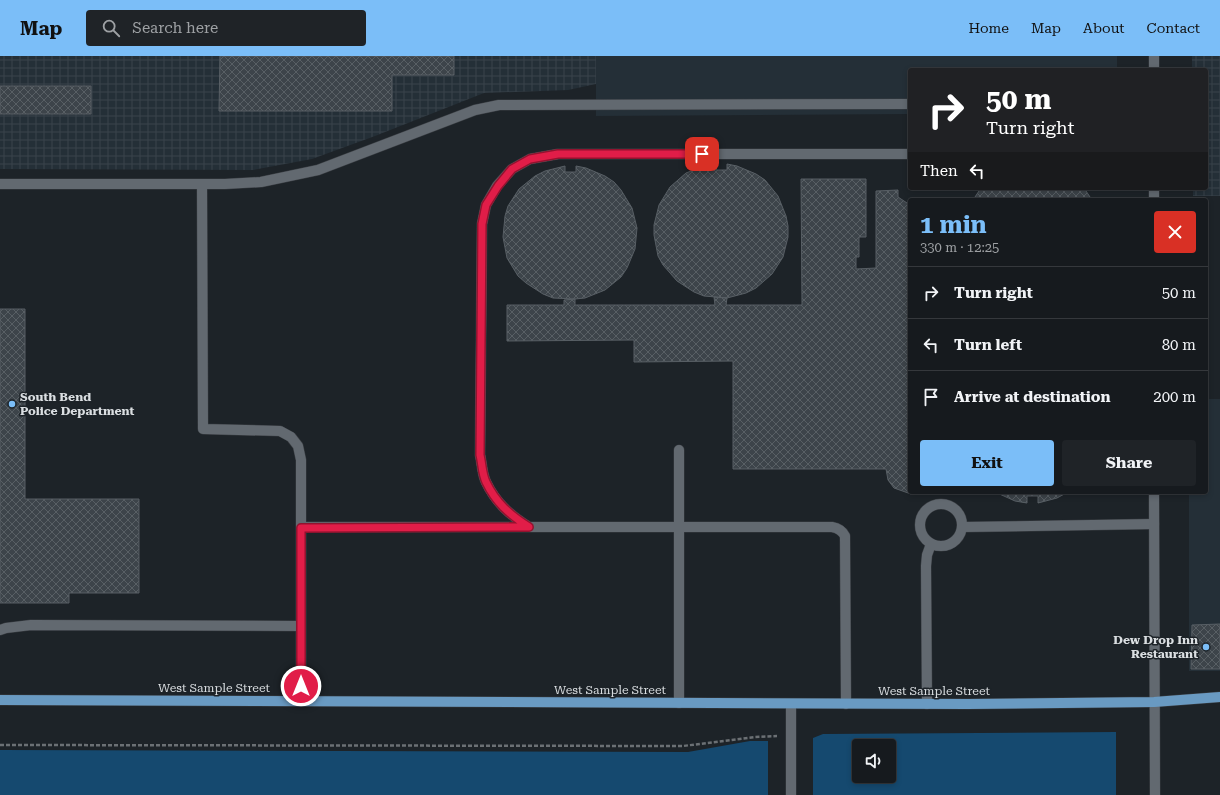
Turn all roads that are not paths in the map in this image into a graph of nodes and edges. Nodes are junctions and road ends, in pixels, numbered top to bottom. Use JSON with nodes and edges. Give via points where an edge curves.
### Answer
{"nodes":[{"id":1,"x":1154,"y":56,"type":"edge"},
{"id":2,"x":1154,"y":68,"type":"edge"},
{"id":3,"x":908,"y":104,"type":"edge"},
{"id":4,"x":908,"y":154,"type":"edge"},
{"id":5,"x":0,"y":184,"type":"edge"},
{"id":6,"x":202,"y":184,"type":"junction"},
{"id":7,"x":679,"y":450,"type":"dead end"},
{"id":8,"x":1154,"y":494,"type":"edge"},
{"id":9,"x":1154,"y":524,"type":"junction"},
{"id":10,"x":529,"y":527,"type":"junction"},
{"id":11,"x":679,"y":527,"type":"junction"},
{"id":12,"x":963,"y":527,"type":"junction"},
{"id":13,"x":301,"y":528,"type":"junction"},
{"id":14,"x":931,"y":544,"type":"junction"},
{"id":15,"x":301,"y":626,"type":"junction"},
{"id":16,"x":0,"y":630,"type":"edge"},
{"id":17,"x":1220,"y":697,"type":"edge"},
{"id":18,"x":0,"y":700,"type":"edge"},
{"id":19,"x":301,"y":702,"type":"junction"},
{"id":20,"x":1154,"y":702,"type":"junction"},
{"id":21,"x":679,"y":703,"type":"junction"},
{"id":22,"x":791,"y":704,"type":"junction"},
{"id":23,"x":846,"y":704,"type":"junction"},
{"id":24,"x":927,"y":704,"type":"junction"},
{"id":25,"x":791,"y":795,"type":"edge"},
{"id":26,"x":1155,"y":795,"type":"edge"}],
"edges":[{"from":1,"to":2,"type":"street"},
{"from":3,"to":6,"type":"street","via":[[499,105],[475,110],[318,170],[261,182]]},
{"from":4,"to":10,"type":"street","via":[[558,154],[530,159],[512,169],[486,205],[482,224],[480,455],[486,481],[500,504]]},
{"from":5,"to":6,"type":"street"},
{"from":6,"to":13,"type":"street","via":[[203,429],[280,431],[291,437],[298,446],[301,460]]},
{"from":7,"to":11,"type":"street"},
{"from":8,"to":9,"type":"street"},
{"from":9,"to":12,"type":"street"},
{"from":9,"to":20,"type":"street"},
{"from":10,"to":11,"type":"street"},
{"from":10,"to":13,"type":"street"},
{"from":11,"to":21,"type":"street"},
{"from":11,"to":23,"type":"street","via":[[832,527],[843,531],[846,583]]},
{"from":12,"to":14,"type":"street","via":[[957,540],[945,546]]},
{"from":12,"to":14,"type":"street","via":[[956,508],[936,504],[927,509],[921,518],[920,528],[923,537]]},
{"from":13,"to":15,"type":"street"},
{"from":14,"to":24,"type":"street","via":[[926,566]]},
{"from":15,"to":16,"type":"street","via":[[31,625]]},
{"from":15,"to":19,"type":"street"},
{"from":17,"to":20,"type":"main road","name":"West Sample Street"},
{"from":18,"to":19,"type":"main road","name":"West Sample Street"},
{"from":19,"to":21,"type":"main road","name":"West Sample Street"},
{"from":20,"to":24,"type":"main road","name":"West Sample Street"},
{"from":20,"to":26,"type":"street"},
{"from":21,"to":22,"type":"main road","name":"West Sample Street"},
{"from":22,"to":23,"type":"main road","name":"West Sample Street"},
{"from":22,"to":25,"type":"street"},
{"from":23,"to":24,"type":"main road","name":"West Sample Street"}]}
